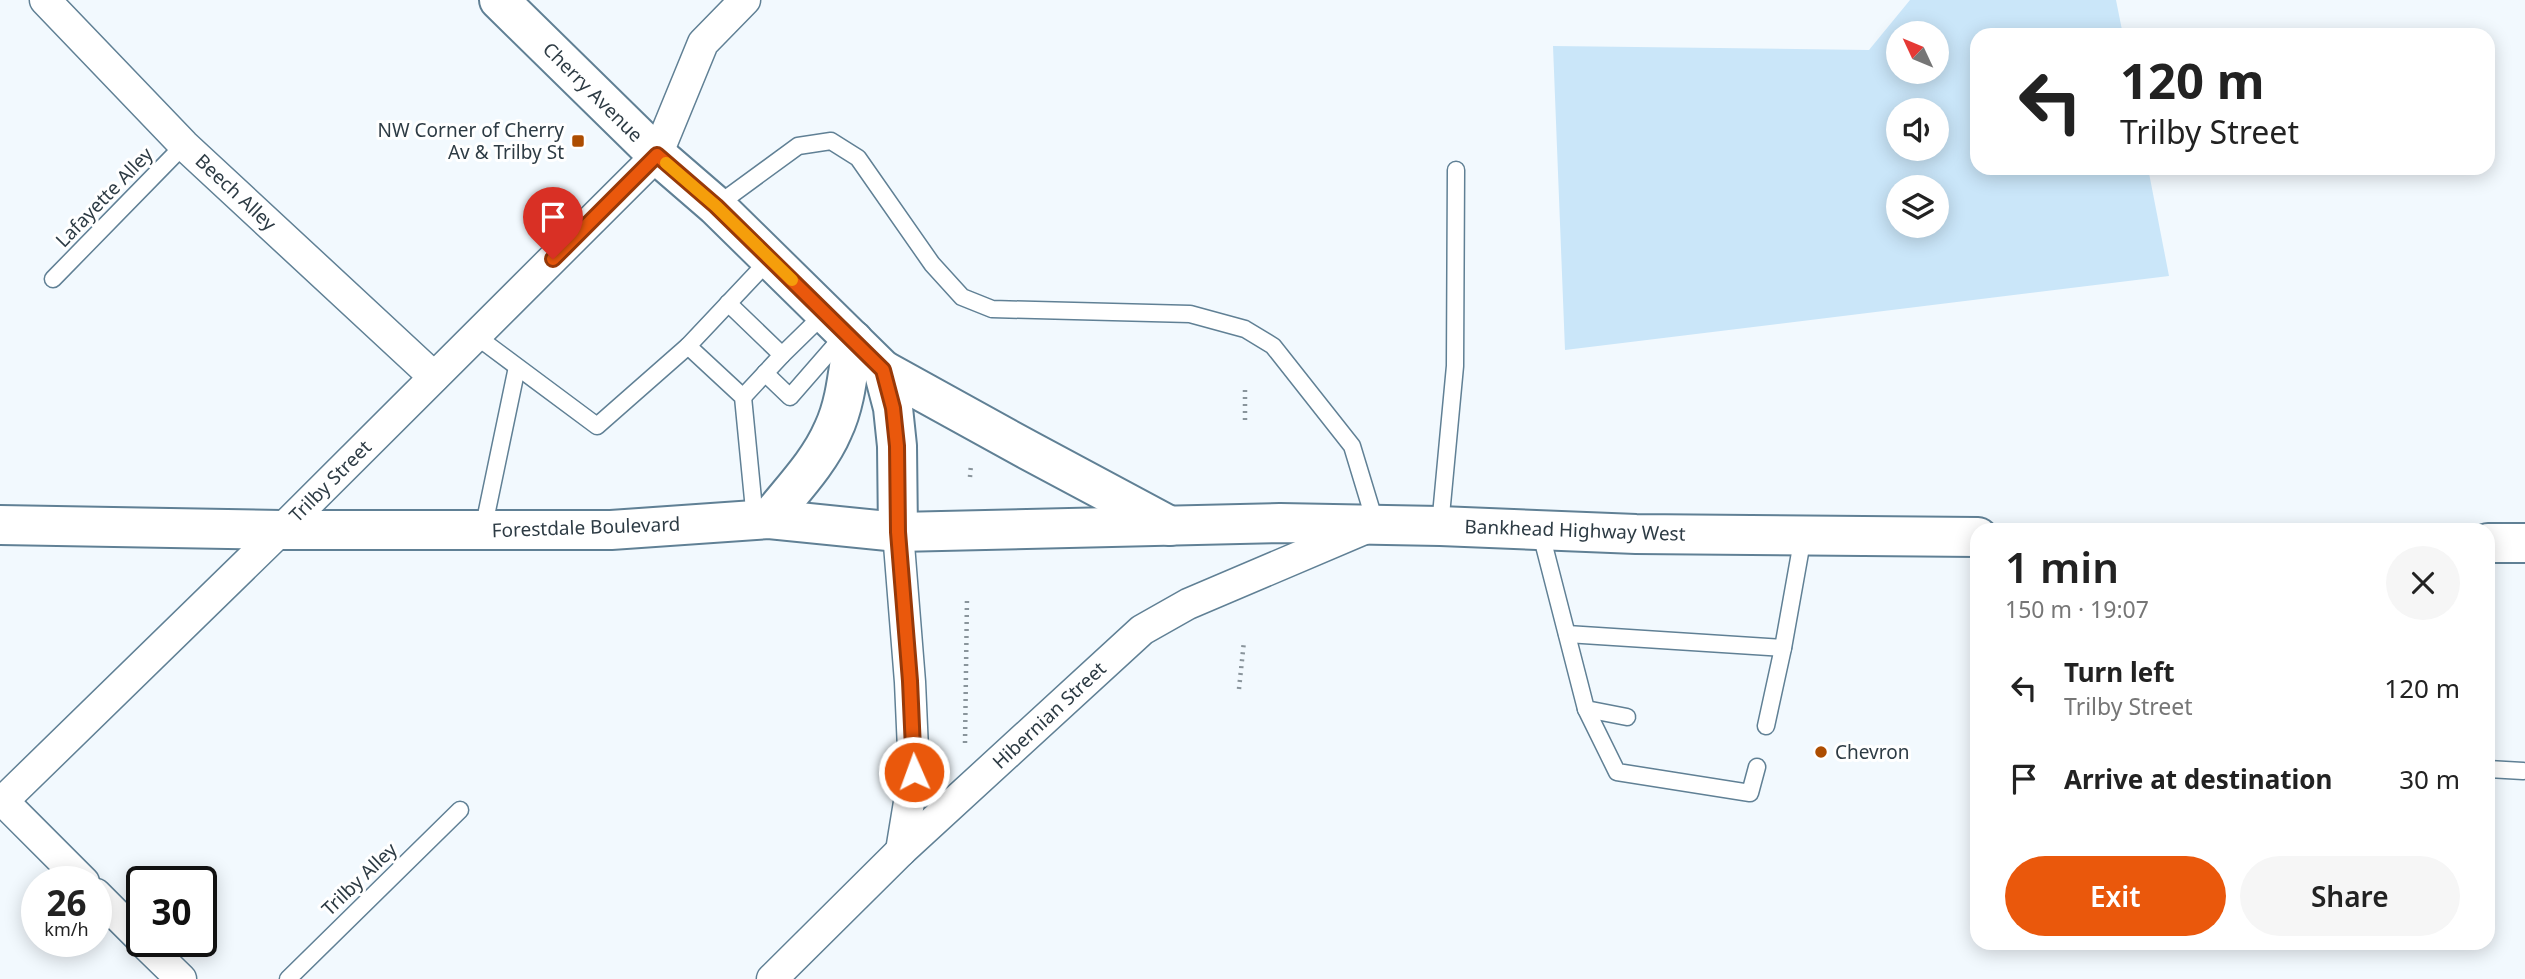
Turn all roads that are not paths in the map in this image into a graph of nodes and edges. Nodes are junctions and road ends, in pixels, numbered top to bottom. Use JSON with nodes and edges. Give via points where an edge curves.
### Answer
{"nodes":[{"id":1,"x":44,"y":0,"type":"edge"},
{"id":2,"x":499,"y":0,"type":"edge"},
{"id":3,"x":745,"y":0,"type":"edge"},
{"id":4,"x":184,"y":145,"type":"junction"},
{"id":5,"x":657,"y":155,"type":"junction"},
{"id":6,"x":1456,"y":170,"type":"dead end"},
{"id":7,"x":716,"y":206,"type":"junction"},
{"id":8,"x":770,"y":258,"type":"junction"},
{"id":9,"x":53,"y":279,"type":"dead end"},
{"id":10,"x":728,"y":303,"type":"junction"},
{"id":11,"x":842,"y":329,"type":"junction"},
{"id":12,"x":475,"y":336,"type":"junction"},
{"id":13,"x":688,"y":346,"type":"junction"},
{"id":14,"x":782,"y":355,"type":"junction"},
{"id":15,"x":517,"y":367,"type":"junction"},
{"id":16,"x":883,"y":370,"type":"junction"},
{"id":17,"x":765,"y":373,"type":"junction"},
{"id":18,"x":434,"y":377,"type":"junction"},
{"id":19,"x":743,"y":397,"type":"junction"},
{"id":20,"x":762,"y":519,"type":"junction"},
{"id":21,"x":0,"y":525,"type":"edge"},
{"id":22,"x":1376,"y":525,"type":"junction"},
{"id":23,"x":1440,"y":526,"type":"junction"},
{"id":24,"x":1172,"y":527,"type":"junction"},
{"id":25,"x":281,"y":530,"type":"junction"},
{"id":26,"x":483,"y":530,"type":"junction"},
{"id":27,"x":1540,"y":530,"type":"junction"},
{"id":28,"x":898,"y":532,"type":"junction"},
{"id":29,"x":1803,"y":536,"type":"junction"},
{"id":30,"x":1970,"y":537,"type":"edge"},
{"id":31,"x":2495,"y":543,"type":"edge"},
{"id":32,"x":2525,"y":543,"type":"edge"},
{"id":33,"x":1567,"y":634,"type":"junction"},
{"id":34,"x":1783,"y":648,"type":"junction"},
{"id":35,"x":1586,"y":709,"type":"junction"},
{"id":36,"x":1627,"y":717,"type":"dead end"},
{"id":37,"x":1766,"y":726,"type":"dead end"},
{"id":38,"x":1756,"y":767,"type":"dead end"},
{"id":39,"x":2495,"y":769,"type":"edge"},
{"id":40,"x":2523,"y":771,"type":"dead end"},
{"id":41,"x":1,"y":801,"type":"edge"},
{"id":42,"x":460,"y":810,"type":"dead end"},
{"id":43,"x":901,"y":851,"type":"junction"},
{"id":44,"x":68,"y":866,"type":"edge"},
{"id":45,"x":112,"y":910,"type":"edge"},
{"id":46,"x":126,"y":925,"type":"edge"},
{"id":47,"x":158,"y":957,"type":"edge"},
{"id":48,"x":181,"y":979,"type":"edge"},
{"id":49,"x":288,"y":979,"type":"edge"},
{"id":50,"x":772,"y":979,"type":"edge"}],
"edges":[{"from":1,"to":4,"type":"street","name":"Beech Alley"},
{"from":2,"to":5,"type":"main road","name":"Cherry Avenue"},
{"from":3,"to":5,"type":"street","via":[[703,43]]},
{"from":4,"to":9,"type":"lane","name":"Lafayette Alley"},
{"from":4,"to":18,"type":"street","name":"Beech Alley"},
{"from":5,"to":7,"type":"main road","name":"Cherry Avenue"},
{"from":5,"to":12,"type":"street","name":"Trilby Street"},
{"from":6,"to":23,"type":"lane","via":[[1455,366]]},
{"from":7,"to":8,"type":"main road","name":"Cherry Avenue"},
{"from":7,"to":22,"type":"lane","via":[[798,146],[831,141],[858,158],[932,264],[962,297],[992,309],[1190,314],[1245,329],[1273,346],[1352,446]]},
{"from":8,"to":10,"type":"lane"},
{"from":8,"to":11,"type":"main road","name":"Cherry Avenue"},
{"from":10,"to":13,"type":"lane"},
{"from":10,"to":14,"type":"lane"},
{"from":11,"to":14,"type":"lane"},
{"from":11,"to":16,"type":"main road","name":"Cherry Avenue"},
{"from":11,"to":17,"type":"lane","via":[[790,397]]},
{"from":11,"to":20,"type":"main road","via":[[844,396],[834,430]]},
{"from":12,"to":15,"type":"lane"},
{"from":12,"to":18,"type":"street","name":"Trilby Street"},
{"from":13,"to":15,"type":"lane","via":[[597,426]]},
{"from":13,"to":19,"type":"lane"},
{"from":14,"to":17,"type":"lane"},
{"from":15,"to":26,"type":"lane"},
{"from":16,"to":24,"type":"main road"},
{"from":16,"to":28,"type":"main road","via":[[897,446]]},
{"from":17,"to":19,"type":"lane"},
{"from":18,"to":25,"type":"street","name":"Trilby Street"},
{"from":19,"to":20,"type":"lane"},
{"from":20,"to":26,"type":"main road","name":"Forestdale Boulevard","via":[[611,530]]},
{"from":20,"to":28,"type":"main road","name":"Forestdale Boulevard"},
{"from":21,"to":25,"type":"main road","name":"Forestdale Boulevard"},
{"from":22,"to":23,"type":"main road","name":"Bankhead Highway West"},
{"from":22,"to":24,"type":"main road","name":"Bankhead Highway West"},
{"from":22,"to":43,"type":"street","name":"Hibernian Street","via":[[1188,604],[1142,631]]},
{"from":23,"to":27,"type":"main road","name":"Bankhead Highway West"},
{"from":24,"to":28,"type":"main road","name":"Forestdale Boulevard"},
{"from":25,"to":26,"type":"main road","name":"Forestdale Boulevard"},
{"from":25,"to":41,"type":"street","name":"Trilby Street"},
{"from":27,"to":29,"type":"main road","name":"Bankhead Highway West"},
{"from":27,"to":33,"type":"lane"},
{"from":28,"to":43,"type":"street","via":[[914,772]]},
{"from":29,"to":30,"type":"main road","name":"Bankhead Highway West"},
{"from":29,"to":34,"type":"lane"},
{"from":31,"to":32,"type":"main road"},
{"from":33,"to":34,"type":"lane"},
{"from":33,"to":35,"type":"lane"},
{"from":34,"to":37,"type":"lane"},
{"from":35,"to":36,"type":"lane"},
{"from":35,"to":38,"type":"lane","via":[[1617,772],[1750,793]]},
{"from":39,"to":40,"type":"lane"},
{"from":41,"to":44,"type":"street"},
{"from":42,"to":49,"type":"lane","name":"Trilby Alley"},
{"from":43,"to":50,"type":"street","name":"Hibernian Street"},
{"from":45,"to":46,"type":"street"},
{"from":47,"to":48,"type":"street"}]}
